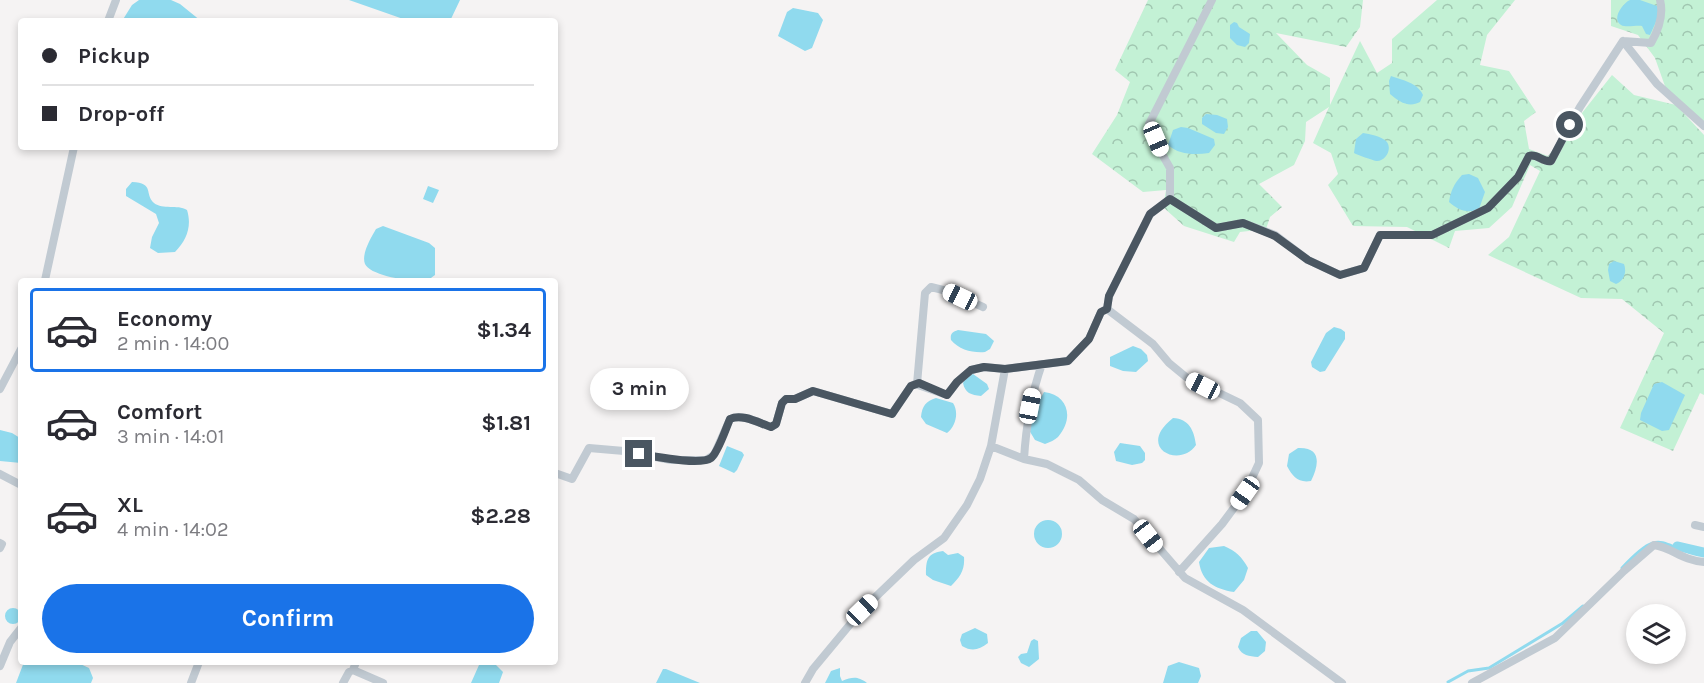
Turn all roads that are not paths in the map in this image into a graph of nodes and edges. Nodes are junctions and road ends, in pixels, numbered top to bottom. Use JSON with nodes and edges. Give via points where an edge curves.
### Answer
{"nodes":[{"id":1,"x":116,"y":0,"type":"edge"},
{"id":2,"x":1212,"y":0,"type":"edge"},
{"id":3,"x":1660,"y":0,"type":"edge"},
{"id":4,"x":109,"y":18,"type":"edge"},
{"id":5,"x":1623,"y":41,"type":"junction"},
{"id":6,"x":1704,"y":126,"type":"edge"},
{"id":7,"x":73,"y":150,"type":"edge"},
{"id":8,"x":1170,"y":199,"type":"junction"},
{"id":9,"x":45,"y":278,"type":"edge"},
{"id":10,"x":983,"y":308,"type":"dead end"},
{"id":11,"x":1107,"y":309,"type":"junction"},
{"id":12,"x":18,"y":355,"type":"edge"},
{"id":13,"x":1042,"y":364,"type":"junction"},
{"id":14,"x":1005,"y":369,"type":"junction"},
{"id":15,"x":917,"y":384,"type":"junction"},
{"id":16,"x":0,"y":389,"type":"edge"},
{"id":17,"x":991,"y":446,"type":"junction"},
{"id":18,"x":1024,"y":459,"type":"junction"},
{"id":19,"x":0,"y":474,"type":"edge"},
{"id":20,"x":558,"y":474,"type":"edge"},
{"id":21,"x":18,"y":483,"type":"edge"},
{"id":22,"x":1695,"y":525,"type":"dead end"},
{"id":23,"x":1704,"y":527,"type":"edge"},
{"id":24,"x":1704,"y":562,"type":"edge"},
{"id":25,"x":1179,"y":572,"type":"junction"},
{"id":26,"x":18,"y":632,"type":"edge"},
{"id":27,"x":198,"y":665,"type":"edge"},
{"id":28,"x":355,"y":665,"type":"edge"},
{"id":29,"x":0,"y":666,"type":"edge"},
{"id":30,"x":353,"y":670,"type":"junction"},
{"id":31,"x":190,"y":683,"type":"edge"},
{"id":32,"x":343,"y":683,"type":"edge"},
{"id":33,"x":383,"y":683,"type":"edge"},
{"id":34,"x":805,"y":683,"type":"edge"},
{"id":35,"x":1342,"y":683,"type":"edge"},
{"id":36,"x":1472,"y":683,"type":"edge"}],
"edges":[{"from":1,"to":4,"type":"street"},
{"from":2,"to":8,"type":"street","via":[[1149,124],[1170,168]]},
{"from":3,"to":5,"type":"street","via":[[1662,10],[1651,43]]},
{"from":5,"to":6,"type":"street","via":[[1658,84]]},
{"from":5,"to":8,"type":"street","via":[[1551,161],[1529,156],[1518,177],[1488,208],[1432,235],[1380,235],[1364,268],[1340,275],[1308,260],[1275,236],[1243,223],[1216,228]]},
{"from":7,"to":9,"type":"street"},
{"from":8,"to":11,"type":"street","via":[[1150,214],[1109,296]]},
{"from":10,"to":15,"type":"street","via":[[930,287],[925,293]]},
{"from":11,"to":13,"type":"street","via":[[1101,312],[1089,339],[1068,361]]},
{"from":11,"to":25,"type":"street","via":[[1153,344],[1186,378],[1240,403],[1258,420],[1259,463],[1245,493]]},
{"from":12,"to":16,"type":"street"},
{"from":13,"to":14,"type":"street"},
{"from":13,"to":18,"type":"street","via":[[1028,419]]},
{"from":14,"to":15,"type":"street","via":[[971,370],[947,395]]},
{"from":14,"to":17,"type":"street"},
{"from":15,"to":20,"type":"street","via":[[911,386],[892,414],[813,391],[786,399],[771,427],[744,417],[730,419],[714,455],[706,460],[671,460],[589,448],[572,479]]},
{"from":17,"to":18,"type":"street"},
{"from":17,"to":34,"type":"street","via":[[967,505],[944,538],[914,560],[862,610]]},
{"from":18,"to":25,"type":"street","via":[[1064,472],[1128,514]]},
{"from":19,"to":21,"type":"street"},
{"from":22,"to":23,"type":"street"},
{"from":24,"to":36,"type":"street","via":[[1690,561],[1654,545],[1556,638]]},
{"from":25,"to":35,"type":"street","via":[[1243,610]]},
{"from":26,"to":29,"type":"street"},
{"from":27,"to":31,"type":"street"},
{"from":28,"to":30,"type":"street"},
{"from":30,"to":32,"type":"street"},
{"from":30,"to":33,"type":"street"}]}
